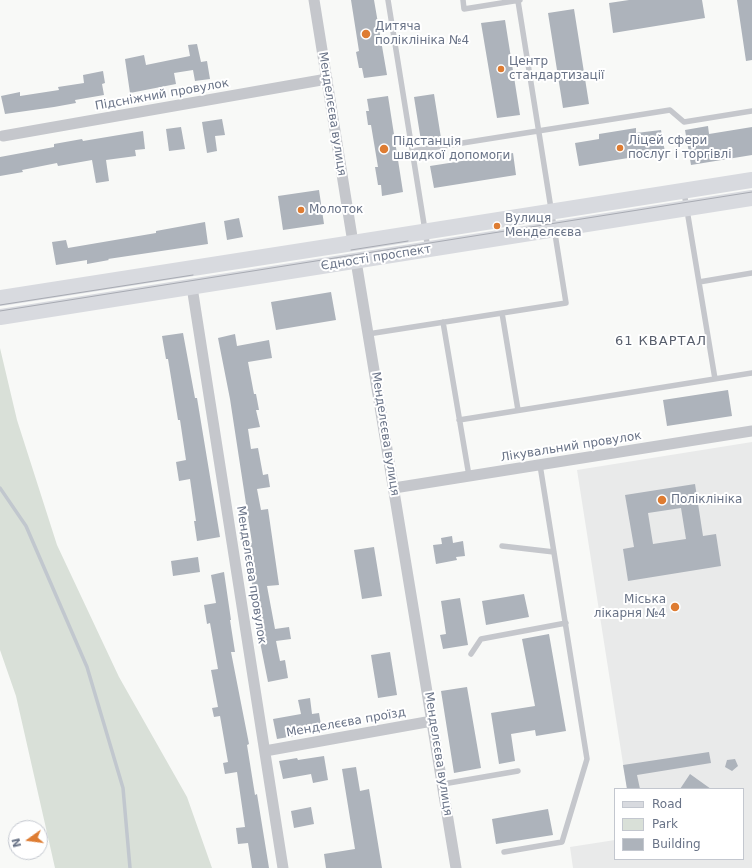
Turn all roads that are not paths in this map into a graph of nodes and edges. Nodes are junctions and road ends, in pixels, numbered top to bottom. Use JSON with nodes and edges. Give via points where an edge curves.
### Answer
{"nodes":[{"id":1,"x":314,"y":0,"type":"edge"},
{"id":2,"x":388,"y":0,"type":"edge"},
{"id":3,"x":462,"y":0,"type":"edge"},
{"id":4,"x":519,"y":0,"type":"edge"},
{"id":5,"x":327,"y":79,"type":"junction"},
{"id":6,"x":752,"y":111,"type":"edge"},
{"id":7,"x":538,"y":131,"type":"junction"},
{"id":8,"x":3,"y":136,"type":"dead end"},
{"id":9,"x":412,"y":151,"type":"junction"},
{"id":10,"x":752,"y":180,"type":"edge"},
{"id":11,"x":684,"y":191,"type":"junction"},
{"id":12,"x":752,"y":198,"type":"edge"},
{"id":13,"x":687,"y":208,"type":"junction"},
{"id":14,"x":551,"y":212,"type":"junction"},
{"id":15,"x":554,"y":230,"type":"junction"},
{"id":16,"x":425,"y":232,"type":"junction"},
{"id":17,"x":353,"y":243,"type":"junction"},
{"id":18,"x":428,"y":250,"type":"junction"},
{"id":19,"x":356,"y":261,"type":"junction"},
{"id":20,"x":752,"y":273,"type":"edge"},
{"id":21,"x":699,"y":282,"type":"junction"},
{"id":22,"x":192,"y":287,"type":"junction"},
{"id":23,"x":0,"y":298,"type":"edge"},
{"id":24,"x":502,"y":313,"type":"junction"},
{"id":25,"x":0,"y":317,"type":"edge"},
{"id":26,"x":443,"y":322,"type":"junction"},
{"id":27,"x":368,"y":334,"type":"junction"},
{"id":28,"x":752,"y":373,"type":"edge"},
{"id":29,"x":715,"y":379,"type":"junction"},
{"id":30,"x":518,"y":410,"type":"junction"},
{"id":31,"x":459,"y":420,"type":"junction"},
{"id":32,"x":752,"y":431,"type":"edge"},
{"id":33,"x":540,"y":465,"type":"junction"},
{"id":34,"x":469,"y":476,"type":"junction"},
{"id":35,"x":394,"y":488,"type":"junction"},
{"id":36,"x":502,"y":546,"type":"dead end"},
{"id":37,"x":554,"y":552,"type":"junction"},
{"id":38,"x":566,"y":623,"type":"junction"},
{"id":39,"x":471,"y":654,"type":"dead end"},
{"id":40,"x":432,"y":721,"type":"junction"},
{"id":41,"x":265,"y":751,"type":"junction"},
{"id":42,"x":518,"y":771,"type":"dead end"},
{"id":43,"x":443,"y":784,"type":"junction"},
{"id":44,"x":504,"y":852,"type":"dead end"},
{"id":45,"x":283,"y":868,"type":"edge"},
{"id":46,"x":456,"y":868,"type":"edge"}],
"edges":[{"from":1,"to":5,"type":"street","name":"Менделєєва вулиця"},
{"from":2,"to":9,"type":"lane"},
{"from":3,"to":4,"type":"lane","via":[[464,9]]},
{"from":4,"to":7,"type":"lane"},
{"from":5,"to":8,"type":"street","name":"Підсніжний провулок"},
{"from":5,"to":17,"type":"street","name":"Менделєєва вулиця"},
{"from":6,"to":7,"type":"lane","via":[[684,122],[670,110]]},
{"from":7,"to":9,"type":"lane"},
{"from":7,"to":14,"type":"lane"},
{"from":9,"to":16,"type":"lane"},
{"from":10,"to":11,"type":"main road","name":"Єдності проспект"},
{"from":11,"to":13,"type":"lane"},
{"from":11,"to":14,"type":"main road","name":"Єдності проспект"},
{"from":12,"to":13,"type":"main road","name":"Єдності проспект"},
{"from":13,"to":15,"type":"main road","name":"Єдності проспект"},
{"from":13,"to":21,"type":"lane"},
{"from":14,"to":15,"type":"lane"},
{"from":14,"to":16,"type":"main road","name":"Єдності проспект"},
{"from":15,"to":18,"type":"main road","name":"Єдності проспект"},
{"from":15,"to":24,"type":"lane","via":[[566,303]]},
{"from":16,"to":17,"type":"main road","name":"Єдності проспект"},
{"from":16,"to":18,"type":"lane"},
{"from":17,"to":19,"type":"main road","name":"Менделєєва вулиця"},
{"from":17,"to":23,"type":"main road","name":"Єдності проспект"},
{"from":18,"to":19,"type":"main road","name":"Єдності проспект"},
{"from":19,"to":22,"type":"main road","name":"Єдності проспект"},
{"from":19,"to":27,"type":"street","name":"Менделєєва вулиця"},
{"from":20,"to":21,"type":"lane"},
{"from":21,"to":29,"type":"lane"},
{"from":22,"to":25,"type":"main road","name":"Єдності проспект"},
{"from":22,"to":41,"type":"street","name":"Менделєєва провулок"},
{"from":24,"to":26,"type":"lane"},
{"from":24,"to":30,"type":"lane"},
{"from":26,"to":27,"type":"lane"},
{"from":26,"to":31,"type":"lane"},
{"from":27,"to":35,"type":"street","name":"Менделєєва вулиця"},
{"from":28,"to":29,"type":"lane"},
{"from":29,"to":30,"type":"lane"},
{"from":30,"to":31,"type":"lane"},
{"from":31,"to":34,"type":"lane"},
{"from":32,"to":33,"type":"street","name":"Лікувальний провулок"},
{"from":33,"to":34,"type":"street","name":"Лікувальний провулок"},
{"from":33,"to":37,"type":"lane"},
{"from":34,"to":35,"type":"street","name":"Лікувальний провулок"},
{"from":35,"to":40,"type":"street","name":"Менделєєва вулиця"},
{"from":36,"to":37,"type":"lane"},
{"from":37,"to":38,"type":"lane"},
{"from":38,"to":39,"type":"lane","via":[[481,639]]},
{"from":38,"to":44,"type":"lane","via":[[587,759],[562,842]]},
{"from":40,"to":41,"type":"street","name":"Менделєєва проїзд"},
{"from":40,"to":43,"type":"street","name":"Менделєєва вулиця"},
{"from":41,"to":45,"type":"street","name":"Менделєєва провулок"},
{"from":42,"to":43,"type":"lane"},
{"from":43,"to":46,"type":"street","name":"Менделєєва вулиця"}]}
